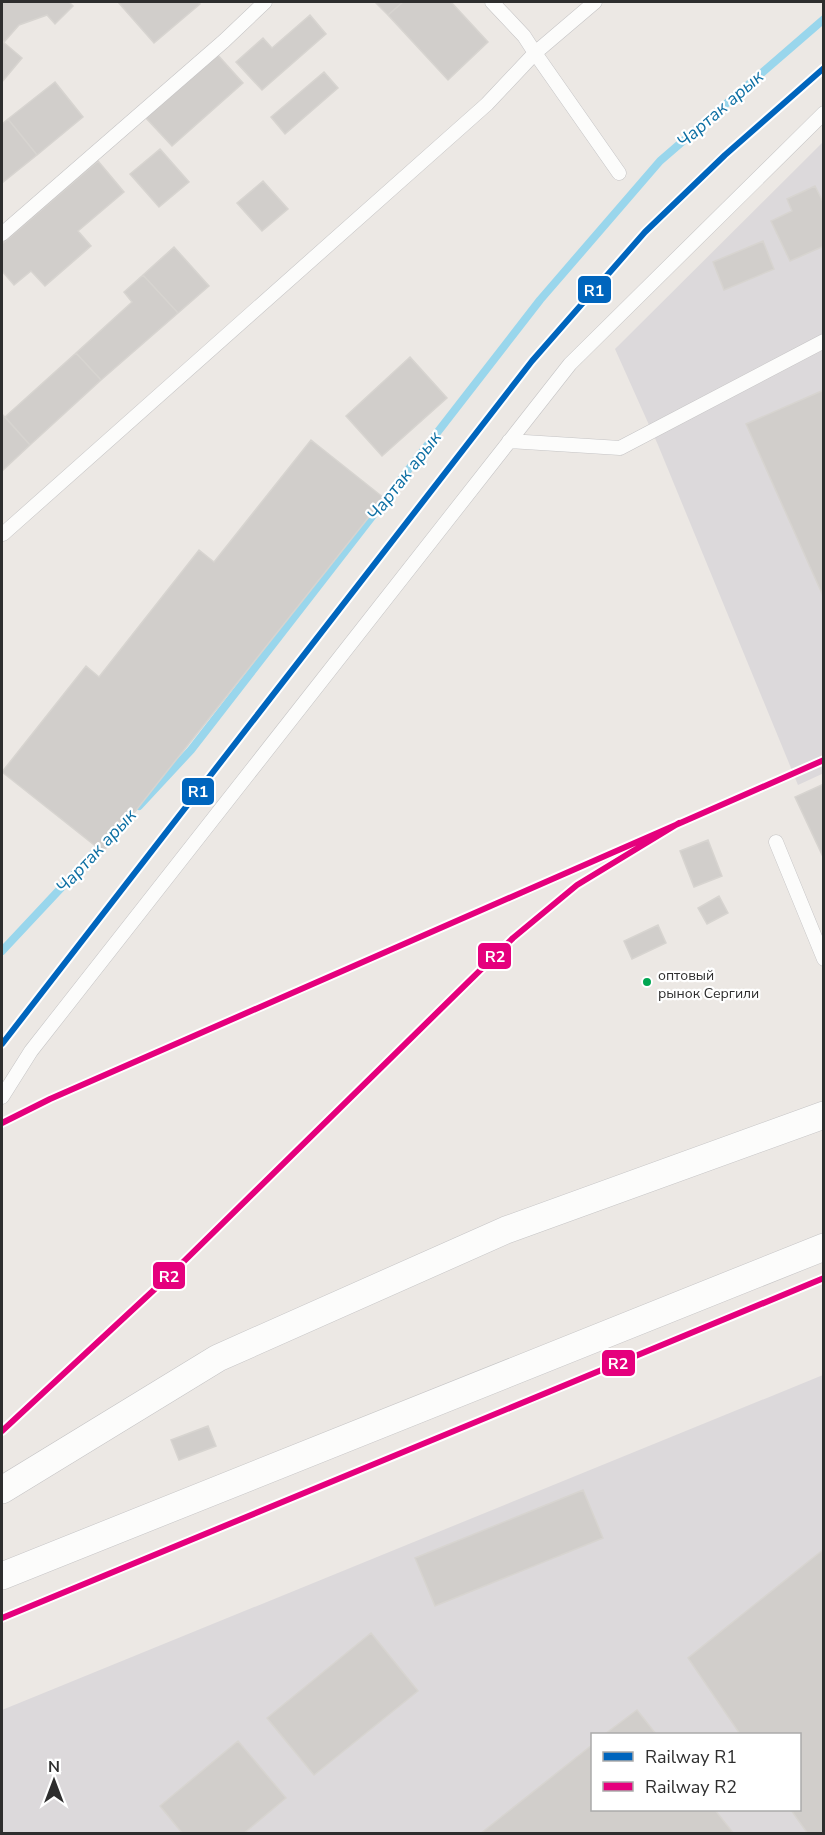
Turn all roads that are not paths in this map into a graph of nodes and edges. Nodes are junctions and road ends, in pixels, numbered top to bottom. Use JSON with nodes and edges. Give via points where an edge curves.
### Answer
{"nodes":[{"id":1,"x":265,"y":2,"type":"edge"},
{"id":2,"x":492,"y":2,"type":"edge"},
{"id":3,"x":595,"y":2,"type":"edge"},
{"id":4,"x":535,"y":53,"type":"junction"},
{"id":5,"x":824,"y":113,"type":"edge"},
{"id":6,"x":619,"y":173,"type":"dead end"},
{"id":7,"x":2,"y":234,"type":"edge"},
{"id":8,"x":824,"y":341,"type":"edge"},
{"id":9,"x":509,"y":441,"type":"junction"},
{"id":10,"x":3,"y":534,"type":"edge"},
{"id":11,"x":776,"y":842,"type":"dead end"},
{"id":12,"x":824,"y":959,"type":"edge"},
{"id":13,"x":2,"y":1097,"type":"edge"},
{"id":14,"x":824,"y":1115,"type":"edge"},
{"id":15,"x":824,"y":1247,"type":"edge"},
{"id":16,"x":2,"y":1490,"type":"edge"},
{"id":17,"x":2,"y":1576,"type":"edge"}],
"edges":[{"from":1,"to":7,"type":"lane"},
{"from":2,"to":4,"type":"lane"},
{"from":3,"to":4,"type":"lane"},
{"from":4,"to":6,"type":"lane"},
{"from":4,"to":10,"type":"lane","via":[[487,104]]},
{"from":5,"to":9,"type":"lane","via":[[570,364]]},
{"from":8,"to":9,"type":"lane","via":[[620,448]]},
{"from":9,"to":13,"type":"lane","via":[[31,1051]]},
{"from":11,"to":12,"type":"lane"},
{"from":14,"to":16,"type":"street","via":[[506,1230],[219,1358]]},
{"from":15,"to":17,"type":"street"}]}
